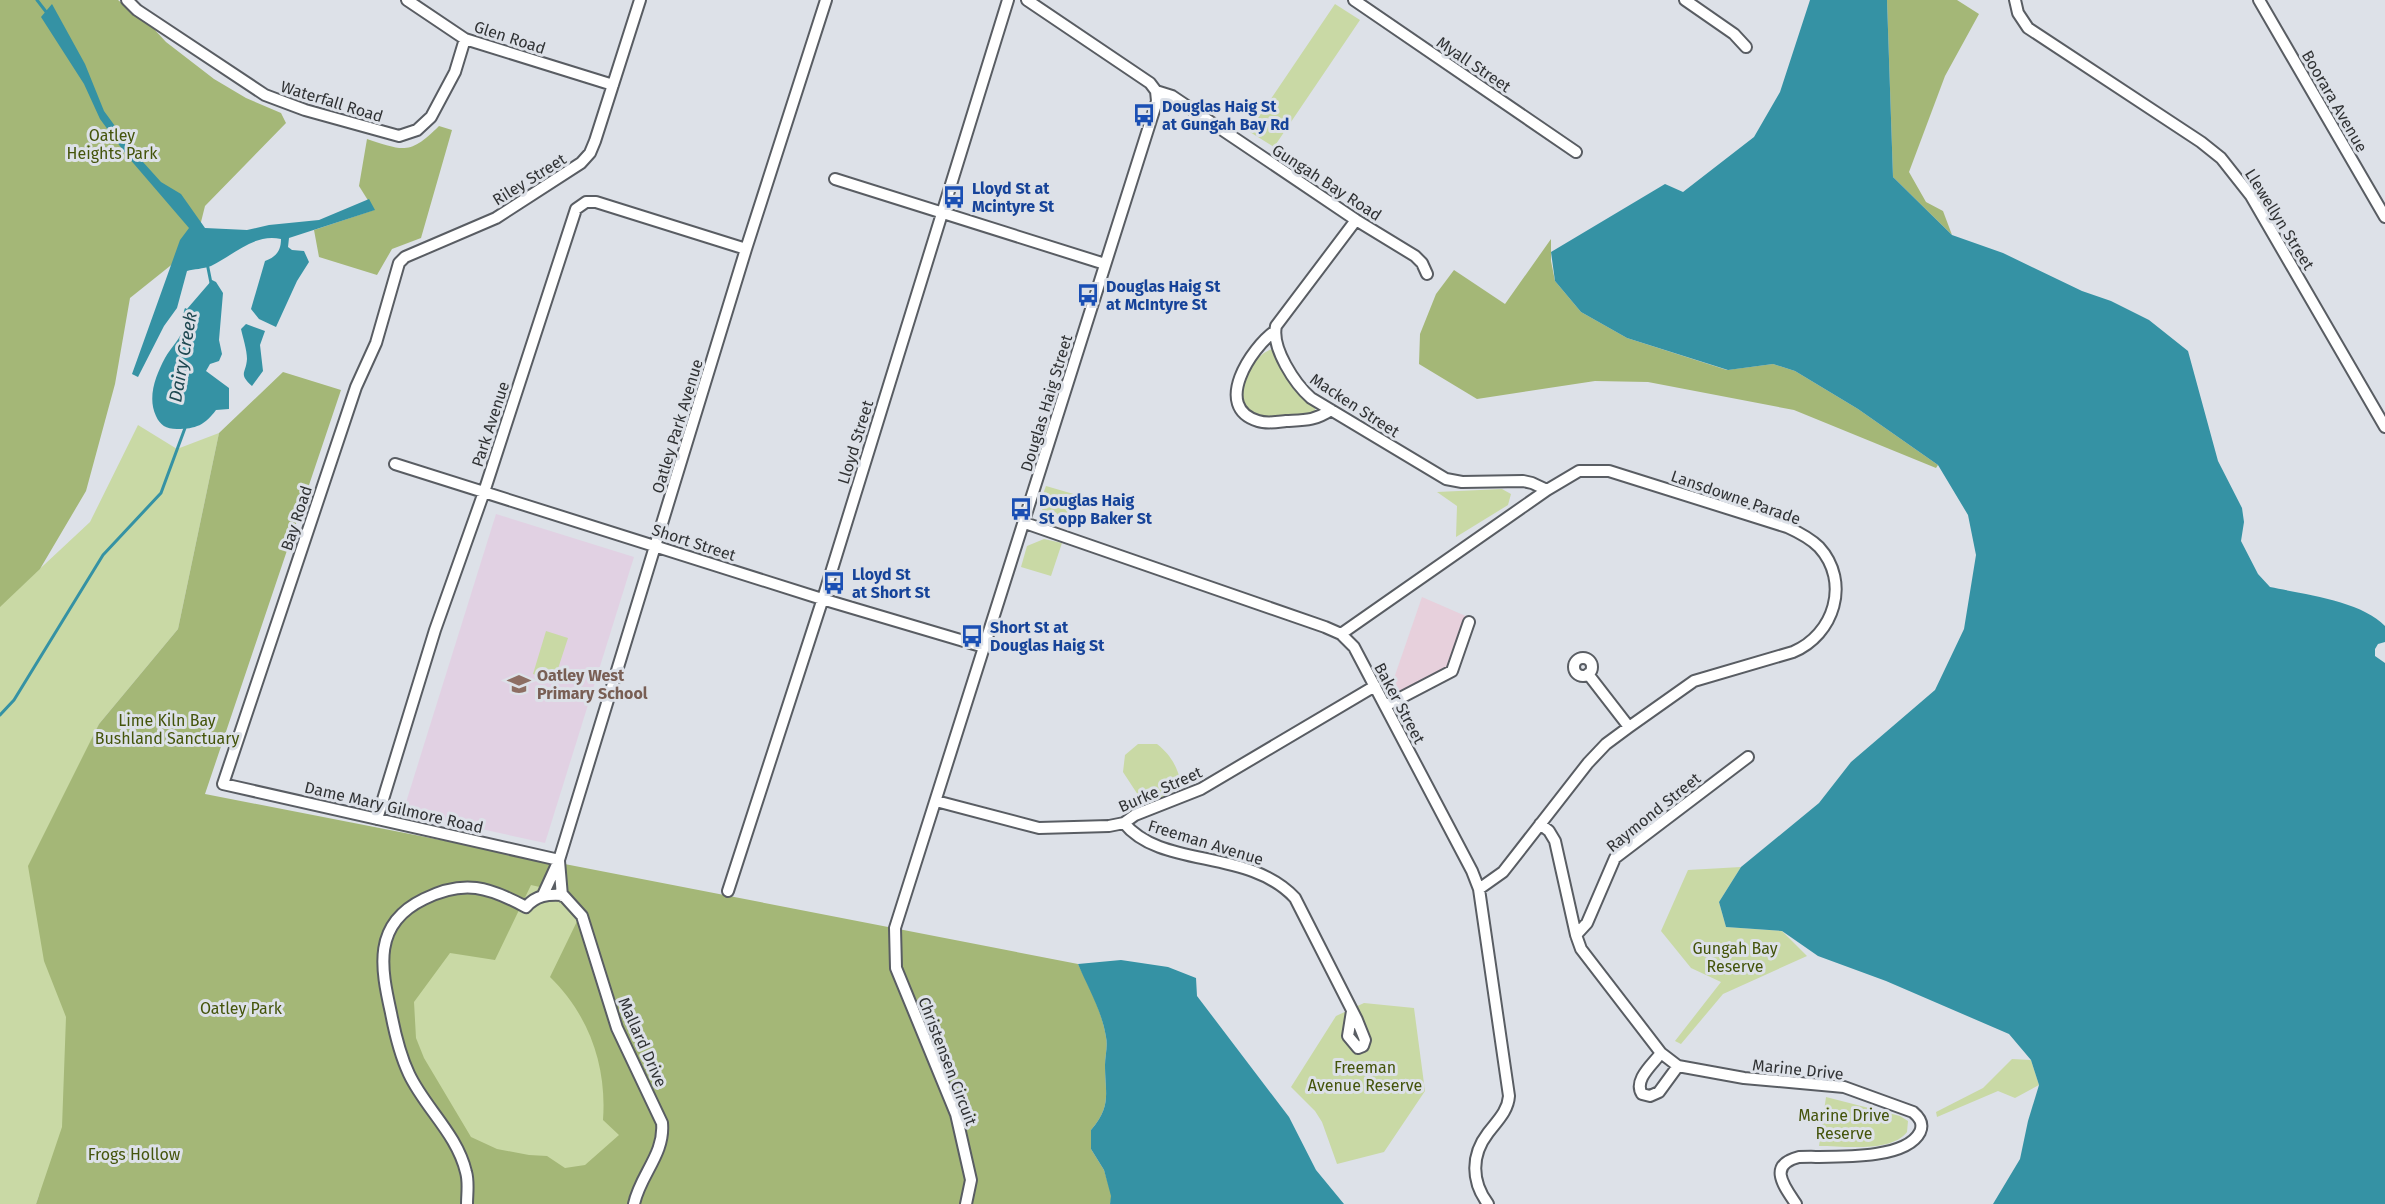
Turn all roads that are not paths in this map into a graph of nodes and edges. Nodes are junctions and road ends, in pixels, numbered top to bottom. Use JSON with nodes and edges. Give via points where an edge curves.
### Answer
{"nodes":[{"id":1,"x":127,"y":0,"type":"edge"},
{"id":2,"x":406,"y":0,"type":"edge"},
{"id":3,"x":640,"y":0,"type":"edge"},
{"id":4,"x":826,"y":0,"type":"edge"},
{"id":5,"x":1008,"y":0,"type":"edge"},
{"id":6,"x":1027,"y":0,"type":"edge"},
{"id":7,"x":1354,"y":0,"type":"edge"},
{"id":8,"x":1685,"y":0,"type":"edge"},
{"id":9,"x":2259,"y":0,"type":"edge"},
{"id":10,"x":2015,"y":3,"type":"edge"},
{"id":11,"x":465,"y":39,"type":"junction"},
{"id":12,"x":1746,"y":47,"type":"dead end"},
{"id":13,"x":613,"y":85,"type":"junction"},
{"id":14,"x":1156,"y":92,"type":"junction"},
{"id":15,"x":1576,"y":152,"type":"dead end"},
{"id":16,"x":835,"y":179,"type":"dead end"},
{"id":17,"x":942,"y":212,"type":"junction"},
{"id":18,"x":2385,"y":217,"type":"edge"},
{"id":19,"x":1356,"y":220,"type":"junction"},
{"id":20,"x":746,"y":249,"type":"junction"},
{"id":21,"x":399,"y":263,"type":"joint"},
{"id":22,"x":1105,"y":264,"type":"junction"},
{"id":23,"x":1427,"y":274,"type":"dead end"},
{"id":24,"x":1275,"y":331,"type":"junction"},
{"id":25,"x":1330,"y":410,"type":"junction"},
{"id":26,"x":2385,"y":427,"type":"edge"},
{"id":27,"x":395,"y":464,"type":"dead end"},
{"id":28,"x":1546,"y":490,"type":"junction"},
{"id":29,"x":484,"y":492,"type":"junction"},
{"id":30,"x":1024,"y":522,"type":"junction"},
{"id":31,"x":656,"y":546,"type":"junction"},
{"id":32,"x":822,"y":599,"type":"junction"},
{"id":33,"x":1469,"y":622,"type":"dead end"},
{"id":34,"x":1341,"y":634,"type":"junction"},
{"id":35,"x":984,"y":647,"type":"junction"},
{"id":36,"x":1588,"y":674,"type":"dead end"},
{"id":37,"x":1375,"y":686,"type":"junction"},
{"id":38,"x":1385,"y":706,"type":"junction"},
{"id":39,"x":1629,"y":727,"type":"junction"},
{"id":40,"x":1748,"y":756,"type":"dead end"},
{"id":41,"x":223,"y":784,"type":"joint"},
{"id":42,"x":936,"y":801,"type":"junction"},
{"id":43,"x":377,"y":819,"type":"junction"},
{"id":44,"x":1124,"y":823,"type":"junction"},
{"id":45,"x":1540,"y":824,"type":"junction"},
{"id":46,"x":559,"y":860,"type":"junction"},
{"id":47,"x":1479,"y":889,"type":"junction"},
{"id":48,"x":728,"y":891,"type":"dead end"},
{"id":49,"x":543,"y":896,"type":"junction"},
{"id":50,"x":562,"y":896,"type":"junction"},
{"id":51,"x":895,"y":928,"type":"joint"},
{"id":52,"x":1576,"y":935,"type":"junction"},
{"id":53,"x":1352,"y":1011,"type":"dead end"},
{"id":54,"x":1661,"y":1053,"type":"junction"},
{"id":55,"x":1678,"y":1065,"type":"junction"},
{"id":56,"x":467,"y":1204,"type":"edge"},
{"id":57,"x":634,"y":1204,"type":"edge"},
{"id":58,"x":966,"y":1204,"type":"edge"},
{"id":59,"x":1488,"y":1204,"type":"edge"},
{"id":60,"x":1796,"y":1204,"type":"edge"}],
"edges":[{"from":1,"to":11,"type":"street","name":"Waterfall Road","via":[[259,92],[304,110],[399,136],[417,130],[431,117],[455,72]]},
{"from":2,"to":11,"type":"street","name":"Glen Road"},
{"from":3,"to":13,"type":"street","name":"Riley Street"},
{"from":4,"to":20,"type":"street","name":"Oatley Park Avenue"},
{"from":5,"to":17,"type":"street","name":"Lloyd Street"},
{"from":6,"to":14,"type":"street","name":"Gungah Bay Road","via":[[1150,83]]},
{"from":7,"to":15,"type":"street","name":"Myall Street"},
{"from":8,"to":12,"type":"street"},
{"from":9,"to":18,"type":"street","name":"Boorara Avenue"},
{"from":10,"to":26,"type":"street","name":"Llewellyn Street","via":[[2028,28],[2184,129],[2235,174]]},
{"from":11,"to":13,"type":"street","name":"Glen Road"},
{"from":13,"to":21,"type":"street","name":"Riley Street","via":[[595,141],[581,164],[492,220]]},
{"from":14,"to":19,"type":"street","name":"Gungah Bay Road","via":[[1172,96]]},
{"from":14,"to":22,"type":"street","name":"Douglas Haig Street"},
{"from":16,"to":17,"type":"street"},
{"from":17,"to":22,"type":"street"},
{"from":17,"to":32,"type":"street","name":"Lloyd Street"},
{"from":19,"to":23,"type":"street","name":"Gungah Bay Road","via":[[1415,256]]},
{"from":19,"to":24,"type":"street","via":[[1278,321]]},
{"from":20,"to":29,"type":"street","name":"Park Avenue","via":[[596,202],[579,205],[572,215]]},
{"from":20,"to":31,"type":"street","name":"Oatley Park Avenue"},
{"from":21,"to":41,"type":"street","name":"Bay Road","via":[[376,343],[356,387]]},
{"from":22,"to":30,"type":"street","name":"Douglas Haig Street"},
{"from":24,"to":25,"type":"street","name":"Macken Street","via":[[1294,380]]},
{"from":24,"to":25,"type":"street","via":[[1261,343],[1238,380],[1240,408],[1262,422],[1316,419]]},
{"from":25,"to":28,"type":"street","name":"Macken Street","via":[[1446,479],[1523,481]]},
{"from":27,"to":29,"type":"street","name":"Short Street"},
{"from":28,"to":34,"type":"street","name":"Lansdowne Parade"},
{"from":28,"to":39,"type":"street","name":"Lansdowne Parade","via":[[1579,471],[1609,471],[1798,532],[1818,546],[1833,573],[1834,606],[1826,626],[1811,642],[1793,652],[1694,681]]},
{"from":29,"to":31,"type":"street","name":"Short Street"},
{"from":29,"to":43,"type":"street","name":"Park Avenue","via":[[435,630]]},
{"from":30,"to":34,"type":"street","name":"Baker Street"},
{"from":30,"to":35,"type":"street","name":"Douglas Haig Street"},
{"from":31,"to":32,"type":"street","name":"Short Street"},
{"from":31,"to":46,"type":"street","name":"Oatley Park Avenue"},
{"from":32,"to":35,"type":"street","name":"Short Street"},
{"from":32,"to":48,"type":"street","name":"Lloyd Street"},
{"from":33,"to":38,"type":"street","via":[[1452,671]]},
{"from":34,"to":37,"type":"street","name":"Baker Street","via":[[1358,654]]},
{"from":35,"to":42,"type":"street","name":"Douglas Haig Street"},
{"from":36,"to":39,"type":"street"},
{"from":37,"to":38,"type":"street","name":"Baker Street"},
{"from":37,"to":44,"type":"street","name":"Burke Street","via":[[1190,795]]},
{"from":38,"to":47,"type":"street","name":"Baker Street"},
{"from":39,"to":45,"type":"street","name":"Lansdowne Parade","via":[[1592,758]]},
{"from":40,"to":52,"type":"street","name":"Raymond Street","via":[[1615,858],[1587,923]]},
{"from":41,"to":43,"type":"street","name":"Dame Mary Gilmore Road"},
{"from":42,"to":44,"type":"street","name":"Burke Street","via":[[1039,828]]},
{"from":42,"to":51,"type":"street","name":"Douglas Haig Street"},
{"from":43,"to":46,"type":"street","name":"Dame Mary Gilmore Road"},
{"from":44,"to":53,"type":"street","name":"Freeman Avenue","via":[[1133,834],[1152,844],[1254,870],[1284,886],[1295,898]]},
{"from":45,"to":47,"type":"street","name":"Lansdowne Parade","via":[[1503,872]]},
{"from":45,"to":52,"type":"street","name":"Marine Drive","via":[[1555,841]]},
{"from":46,"to":49,"type":"street"},
{"from":46,"to":50,"type":"street"},
{"from":47,"to":59,"type":"street","name":"Baker Street","via":[[1509,1095],[1506,1109],[1475,1157],[1475,1176]]},
{"from":49,"to":50,"type":"street"},
{"from":49,"to":56,"type":"street","via":[[533,899],[526,908],[482,888],[446,890],[421,900],[401,915],[386,938],[382,955],[384,979],[403,1059],[418,1091],[447,1131],[466,1172]]},
{"from":50,"to":57,"type":"street","name":"Mallard Drive","via":[[582,916],[617,1028],[663,1123],[659,1150]]},
{"from":51,"to":58,"type":"street","name":"Christensen Circuit","via":[[896,968],[956,1114],[971,1180]]},
{"from":52,"to":54,"type":"street","name":"Marine Drive","via":[[1586,957]]},
{"from":54,"to":55,"type":"street","name":"Marine Drive"},
{"from":54,"to":55,"type":"street","via":[[1640,1081],[1642,1094],[1657,1094]]},
{"from":55,"to":60,"type":"street","name":"Marine Drive","via":[[1728,1076],[1844,1088],[1906,1109],[1919,1118],[1922,1127],[1918,1135],[1896,1149],[1877,1154],[1799,1156],[1787,1161],[1780,1179]]}]}
